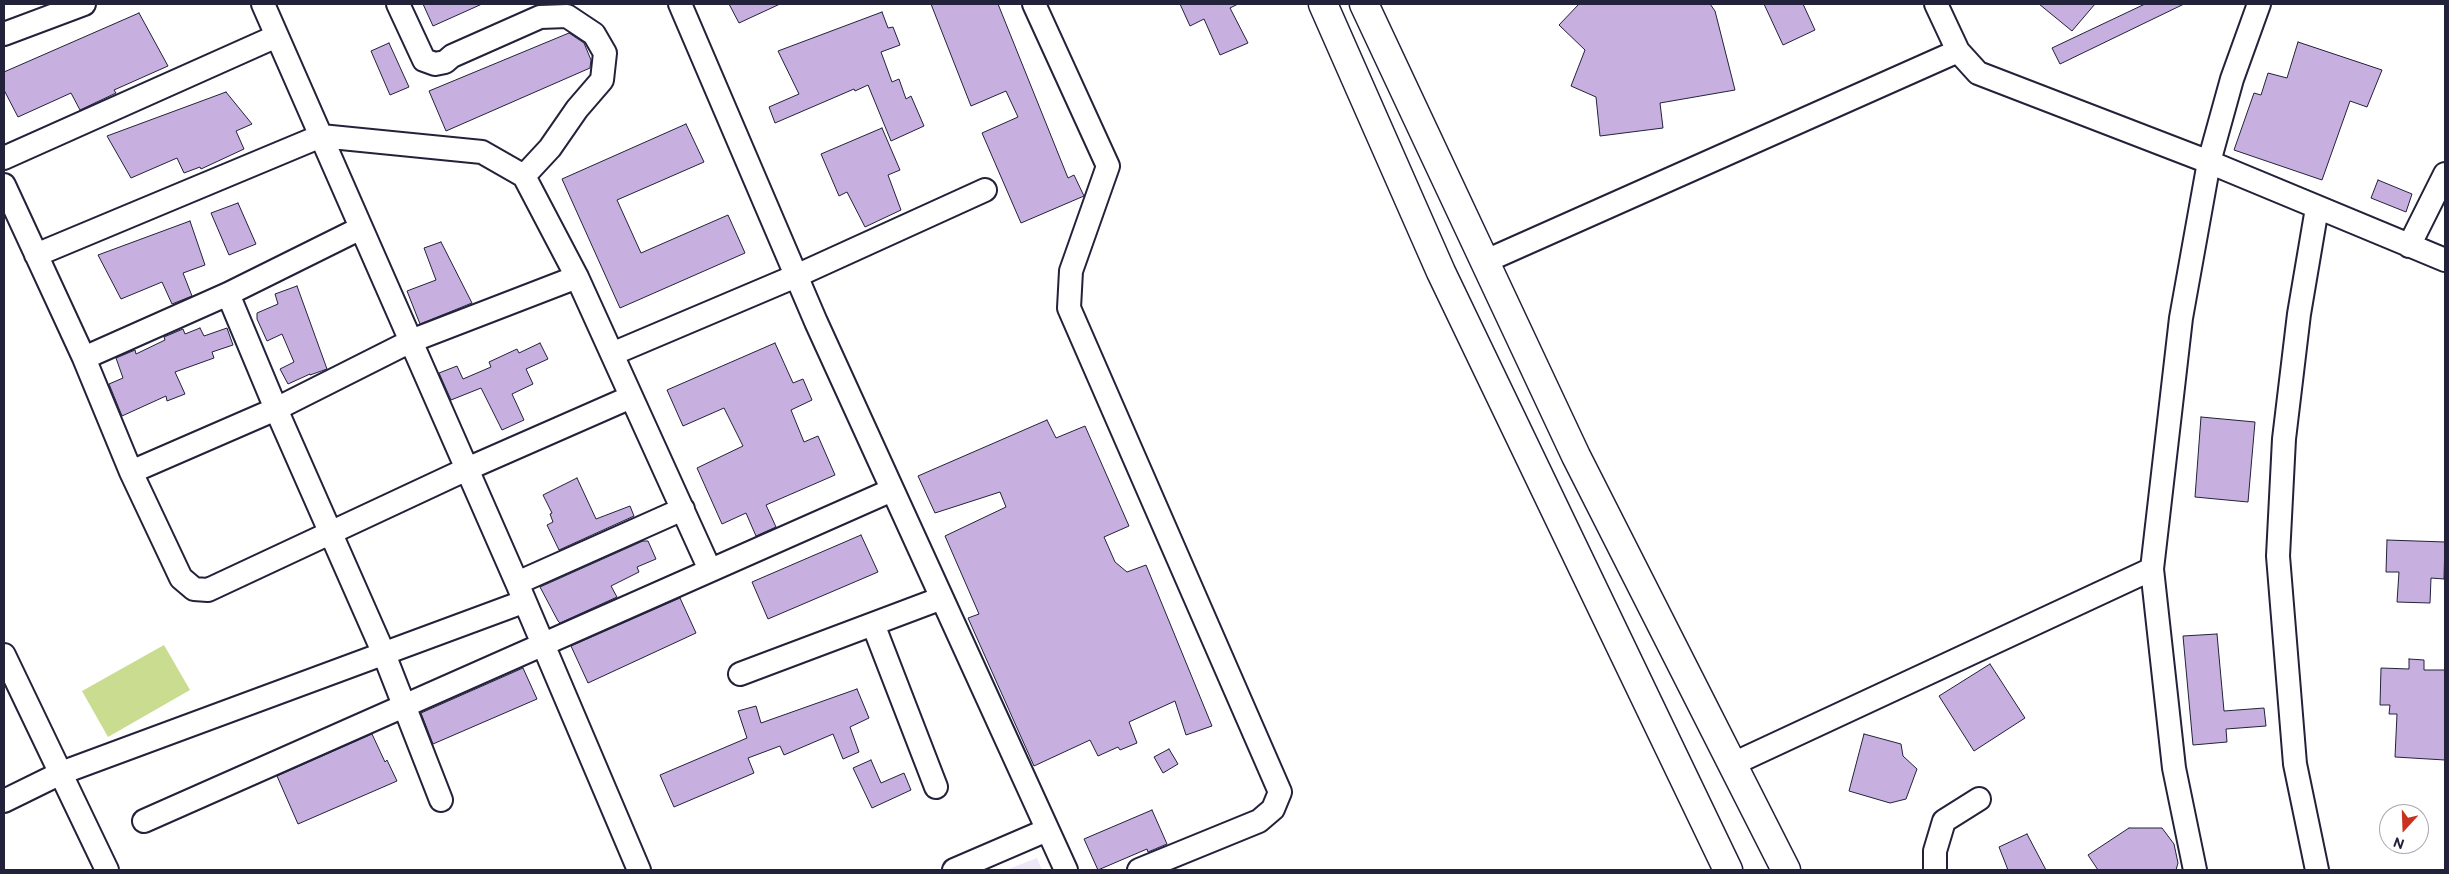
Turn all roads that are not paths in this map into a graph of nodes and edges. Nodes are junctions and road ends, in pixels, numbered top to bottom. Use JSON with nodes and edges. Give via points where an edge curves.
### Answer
{"nodes":[{"id":1,"x":84,"y":4,"type":"edge"},
{"id":2,"x":263,"y":4,"type":"edge"},
{"id":3,"x":398,"y":4,"type":"edge"},
{"id":4,"x":680,"y":4,"type":"edge"},
{"id":5,"x":1034,"y":4,"type":"edge"},
{"id":6,"x":1323,"y":4,"type":"edge"},
{"id":7,"x":1364,"y":4,"type":"edge"},
{"id":8,"x":1936,"y":4,"type":"edge"},
{"id":9,"x":2259,"y":4,"type":"edge"},
{"id":10,"x":4,"y":34,"type":"edge"},
{"id":11,"x":278,"y":36,"type":"junction"},
{"id":12,"x":1958,"y":51,"type":"junction"},
{"id":13,"x":321,"y":136,"type":"junction"},
{"id":14,"x":4,"y":158,"type":"edge"},
{"id":15,"x":2209,"y":162,"type":"junction"},
{"id":16,"x":2445,"y":174,"type":"edge"},
{"id":17,"x":524,"y":176,"type":"junction"},
{"id":18,"x":4,"y":185,"type":"edge"},
{"id":19,"x":985,"y":190,"type":"dead end"},
{"id":20,"x":2317,"y":208,"type":"junction"},
{"id":21,"x":361,"y":228,"type":"junction"},
{"id":22,"x":2408,"y":246,"type":"junction"},
{"id":23,"x":36,"y":256,"type":"junction"},
{"id":24,"x":2445,"y":260,"type":"edge"},
{"id":25,"x":1486,"y":261,"type":"junction"},
{"id":26,"x":796,"y":276,"type":"junction"},
{"id":27,"x":577,"y":277,"type":"junction"},
{"id":28,"x":228,"y":294,"type":"junction"},
{"id":29,"x":411,"y":341,"type":"junction"},
{"id":30,"x":612,"y":354,"type":"junction"},
{"id":31,"x":84,"y":358,"type":"junction"},
{"id":32,"x":631,"y":396,"type":"junction"},
{"id":33,"x":276,"y":409,"type":"junction"},
{"id":34,"x":467,"y":469,"type":"junction"},
{"id":35,"x":130,"y":472,"type":"junction"},
{"id":36,"x":892,"y":490,"type":"junction"},
{"id":37,"x":683,"y":509,"type":"junction"},
{"id":38,"x":332,"y":533,"type":"junction"},
{"id":39,"x":2152,"y":569,"type":"junction"},
{"id":40,"x":710,"y":570,"type":"junction"},
{"id":41,"x":520,"y":592,"type":"junction"},
{"id":42,"x":942,"y":598,"type":"junction"},
{"id":43,"x":872,"y":624,"type":"junction"},
{"id":44,"x":543,"y":644,"type":"junction"},
{"id":45,"x":384,"y":654,"type":"junction"},
{"id":46,"x":4,"y":655,"type":"edge"},
{"id":47,"x":740,"y":674,"type":"dead end"},
{"id":48,"x":404,"y":705,"type":"junction"},
{"id":49,"x":1733,"y":764,"type":"junction"},
{"id":50,"x":61,"y":773,"type":"junction"},
{"id":51,"x":936,"y":786,"type":"dead end"},
{"id":52,"x":1979,"y":799,"type":"dead end"},
{"id":53,"x":441,"y":800,"type":"dead end"},
{"id":54,"x":4,"y":801,"type":"edge"},
{"id":55,"x":144,"y":820,"type":"dead end"},
{"id":56,"x":1047,"y":830,"type":"junction"},
{"id":57,"x":107,"y":870,"type":"edge"},
{"id":58,"x":639,"y":870,"type":"edge"},
{"id":59,"x":954,"y":870,"type":"edge"},
{"id":60,"x":1066,"y":870,"type":"edge"},
{"id":61,"x":1139,"y":870,"type":"edge"},
{"id":62,"x":1728,"y":870,"type":"edge"},
{"id":63,"x":1786,"y":870,"type":"edge"},
{"id":64,"x":1935,"y":870,"type":"edge"},
{"id":65,"x":2195,"y":870,"type":"edge"},
{"id":66,"x":2317,"y":870,"type":"edge"}],
"edges":[{"from":1,"to":10,"type":"street"},
{"from":2,"to":11,"type":"street"},
{"from":3,"to":17,"type":"street","via":[[424,60],[435,64],[446,62],[452,56],[540,17],[567,16],[594,34],[606,54],[602,80],[550,148]]},
{"from":4,"to":26,"type":"street"},
{"from":5,"to":61,"type":"street","via":[[1108,166],[1071,271],[1069,308],[1280,792],[1273,809],[1259,821]]},
{"from":6,"to":62,"type":"main road","via":[[1441,272]]},
{"from":7,"to":25,"type":"main road"},
{"from":8,"to":12,"type":"street"},
{"from":9,"to":15,"type":"street","via":[[2232,79]]},
{"from":11,"to":13,"type":"street"},
{"from":11,"to":14,"type":"street"},
{"from":12,"to":15,"type":"street","via":[[1978,72]]},
{"from":12,"to":25,"type":"street"},
{"from":13,"to":17,"type":"street","via":[[482,152]]},
{"from":13,"to":21,"type":"street"},
{"from":13,"to":23,"type":"street"},
{"from":15,"to":20,"type":"street"},
{"from":15,"to":39,"type":"street","via":[[2181,318]]},
{"from":16,"to":22,"type":"street"},
{"from":17,"to":27,"type":"street"},
{"from":18,"to":23,"type":"street"},
{"from":19,"to":26,"type":"street"},
{"from":20,"to":22,"type":"street"},
{"from":20,"to":66,"type":"street","via":[[2284,439],[2278,556],[2295,764]]},
{"from":21,"to":28,"type":"street"},
{"from":21,"to":29,"type":"street"},
{"from":22,"to":24,"type":"street"},
{"from":23,"to":31,"type":"street"},
{"from":25,"to":49,"type":"main road","via":[[1576,456]]},
{"from":26,"to":30,"type":"street"},
{"from":26,"to":36,"type":"street"},
{"from":27,"to":29,"type":"street"},
{"from":27,"to":30,"type":"street"},
{"from":28,"to":31,"type":"street"},
{"from":28,"to":33,"type":"street"},
{"from":29,"to":33,"type":"street"},
{"from":29,"to":34,"type":"street"},
{"from":30,"to":32,"type":"street"},
{"from":31,"to":35,"type":"street"},
{"from":32,"to":34,"type":"street"},
{"from":32,"to":37,"type":"street"},
{"from":33,"to":35,"type":"street"},
{"from":33,"to":38,"type":"street"},
{"from":34,"to":38,"type":"street"},
{"from":34,"to":41,"type":"street"},
{"from":35,"to":38,"type":"street","via":[[181,578],[194,589],[208,590]]},
{"from":36,"to":40,"type":"street"},
{"from":36,"to":42,"type":"street"},
{"from":37,"to":40,"type":"street"},
{"from":37,"to":41,"type":"street"},
{"from":38,"to":45,"type":"street"},
{"from":39,"to":49,"type":"street"},
{"from":39,"to":65,"type":"street","via":[[2174,768]]},
{"from":40,"to":44,"type":"street"},
{"from":41,"to":44,"type":"street"},
{"from":41,"to":45,"type":"street"},
{"from":42,"to":43,"type":"street"},
{"from":42,"to":56,"type":"street"},
{"from":43,"to":47,"type":"street"},
{"from":43,"to":51,"type":"street"},
{"from":44,"to":48,"type":"street"},
{"from":44,"to":58,"type":"street"},
{"from":45,"to":48,"type":"street"},
{"from":45,"to":50,"type":"street"},
{"from":46,"to":50,"type":"street"},
{"from":48,"to":53,"type":"street"},
{"from":48,"to":55,"type":"street"},
{"from":49,"to":63,"type":"main road"},
{"from":50,"to":54,"type":"street"},
{"from":50,"to":57,"type":"street"},
{"from":52,"to":64,"type":"street","via":[[1944,821],[1935,850]]},
{"from":56,"to":59,"type":"street"},
{"from":56,"to":60,"type":"street"}]}
